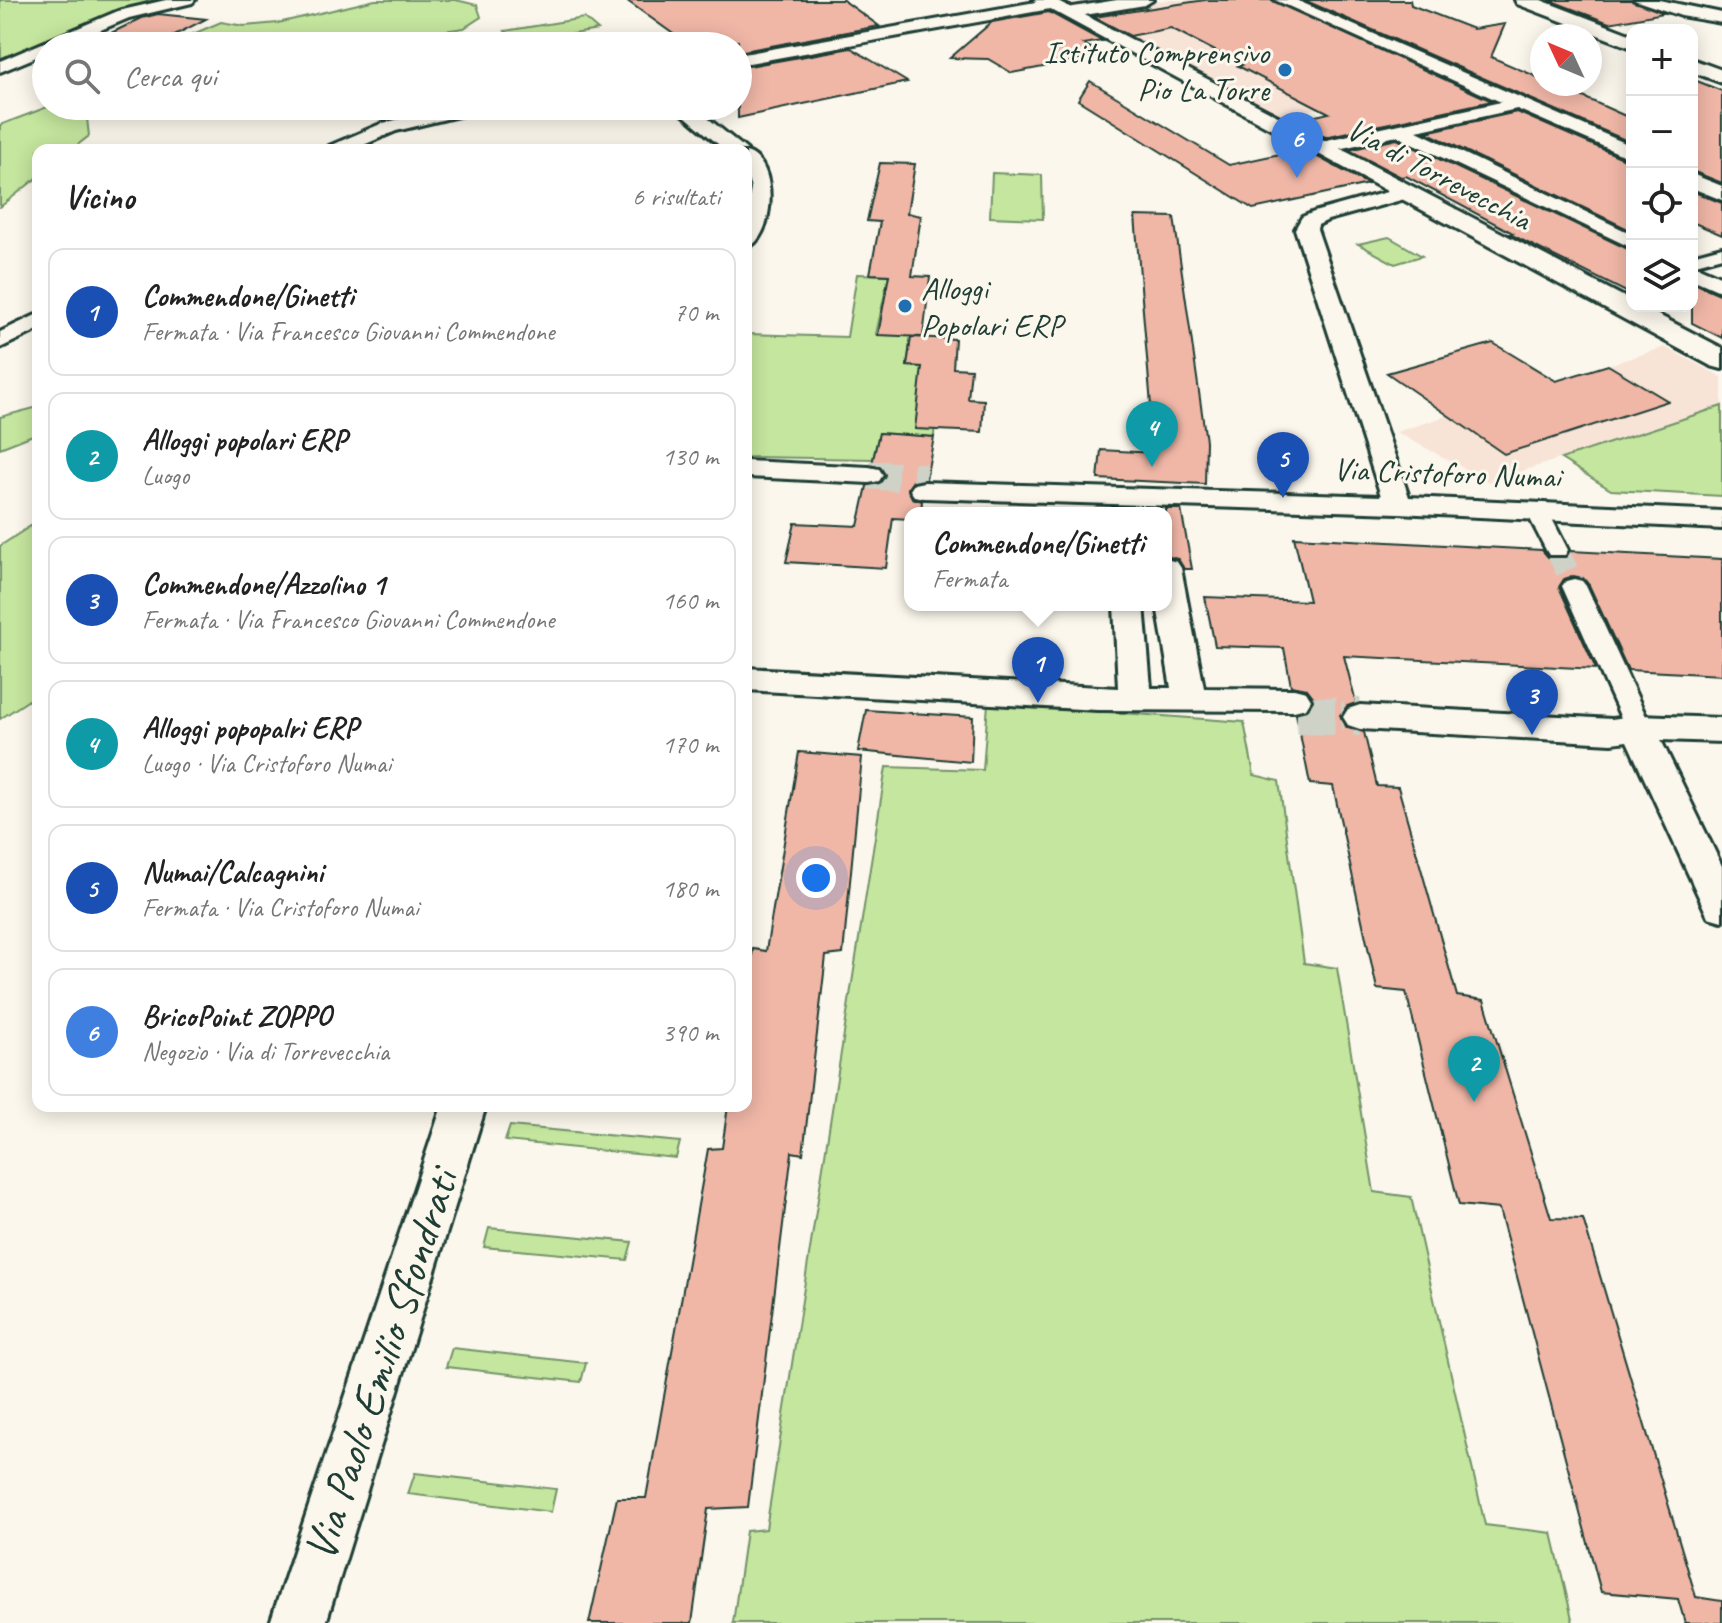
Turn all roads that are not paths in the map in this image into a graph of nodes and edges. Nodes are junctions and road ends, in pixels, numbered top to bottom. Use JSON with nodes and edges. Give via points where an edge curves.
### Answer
{"nodes":[{"id":1,"x":187,"y":0,"type":"edge"},
{"id":2,"x":1145,"y":0,"type":"edge"},
{"id":3,"x":1283,"y":0,"type":"edge"},
{"id":4,"x":1524,"y":0,"type":"edge"},
{"id":5,"x":1642,"y":0,"type":"edge"},
{"id":6,"x":1053,"y":6,"type":"edge"},
{"id":7,"x":1722,"y":18,"type":"edge"},
{"id":8,"x":83,"y":32,"type":"edge"},
{"id":9,"x":1626,"y":40,"type":"edge"},
{"id":10,"x":32,"y":54,"type":"edge"},
{"id":11,"x":752,"y":58,"type":"edge"},
{"id":12,"x":0,"y":67,"type":"edge"},
{"id":13,"x":1698,"y":67,"type":"edge"},
{"id":14,"x":1722,"y":77,"type":"edge"},
{"id":15,"x":1520,"y":103,"type":"junction"},
{"id":16,"x":419,"y":120,"type":"edge"},
{"id":17,"x":700,"y":120,"type":"edge"},
{"id":18,"x":1400,"y":130,"type":"junction"},
{"id":19,"x":350,"y":144,"type":"edge"},
{"id":20,"x":730,"y":144,"type":"edge"},
{"id":21,"x":1320,"y":147,"type":"junction"},
{"id":22,"x":1626,"y":150,"type":"edge"},
{"id":23,"x":752,"y":165,"type":"edge"},
{"id":24,"x":1698,"y":183,"type":"edge"},
{"id":25,"x":1405,"y":193,"type":"junction"},
{"id":26,"x":1722,"y":194,"type":"edge"},
{"id":27,"x":752,"y":226,"type":"edge"},
{"id":28,"x":1628,"y":240,"type":"edge"},
{"id":29,"x":1722,"y":252,"type":"edge"},
{"id":30,"x":1698,"y":258,"type":"edge"},
{"id":31,"x":1698,"y":274,"type":"edge"},
{"id":32,"x":1722,"y":285,"type":"edge"},
{"id":33,"x":32,"y":324,"type":"edge"},
{"id":34,"x":0,"y":341,"type":"edge"},
{"id":35,"x":1722,"y":360,"type":"edge"},
{"id":36,"x":752,"y":470,"type":"edge"},
{"id":37,"x":752,"y":481,"type":"edge"},
{"id":38,"x":925,"y":484,"type":"tunnel mouth"},
{"id":39,"x":1121,"y":504,"type":"edge"},
{"id":40,"x":1159,"y":505,"type":"edge"},
{"id":41,"x":1398,"y":505,"type":"junction"},
{"id":42,"x":1537,"y":511,"type":"junction"},
{"id":43,"x":1722,"y":520,"type":"edge"},
{"id":44,"x":1557,"y":550,"type":"tunnel mouth"},
{"id":45,"x":1574,"y":586,"type":"tunnel mouth"},
{"id":46,"x":1172,"y":602,"type":"edge"},
{"id":47,"x":1129,"y":611,"type":"edge"},
{"id":48,"x":752,"y":679,"type":"edge"},
{"id":49,"x":1135,"y":698,"type":"junction"},
{"id":50,"x":1189,"y":699,"type":"junction"},
{"id":51,"x":1295,"y":707,"type":"dead end"},
{"id":52,"x":1358,"y":709,"type":"tunnel mouth"},
{"id":53,"x":1638,"y":727,"type":"junction"},
{"id":54,"x":1722,"y":730,"type":"edge"},
{"id":55,"x":1722,"y":906,"type":"edge"},
{"id":56,"x":462,"y":1112,"type":"edge"},
{"id":57,"x":298,"y":1623,"type":"edge"}],
"edges":[{"from":1,"to":8,"type":"street","via":[[124,14]]},
{"from":2,"to":6,"type":"street"},
{"from":3,"to":15,"type":"street"},
{"from":4,"to":9,"type":"main road"},
{"from":5,"to":7,"type":"street"},
{"from":6,"to":11,"type":"street"},
{"from":6,"to":21,"type":"main road","name":"Via di Torrevecchia"},
{"from":10,"to":12,"type":"street"},
{"from":13,"to":14,"type":"main road"},
{"from":15,"to":18,"type":"street"},
{"from":15,"to":22,"type":"street"},
{"from":16,"to":19,"type":"street"},
{"from":17,"to":20,"type":"street"},
{"from":18,"to":21,"type":"street"},
{"from":18,"to":28,"type":"street"},
{"from":21,"to":25,"type":"main road","name":"Via di Torrevecchia"},
{"from":23,"to":27,"type":"street","via":[[764,193]]},
{"from":24,"to":26,"type":"street"},
{"from":25,"to":35,"type":"main road","name":"Via di Torrevecchia"},
{"from":25,"to":41,"type":"street","via":[[1321,216],[1309,221],[1306,229]]},
{"from":29,"to":30,"type":"street"},
{"from":31,"to":32,"type":"street"},
{"from":33,"to":34,"type":"street"},
{"from":36,"to":37,"type":"street","via":[[868,481]]},
{"from":38,"to":39,"type":"street","name":"Via Cristoforo Numai"},
{"from":39,"to":40,"type":"street","name":"Via Cristoforo Numai"},
{"from":40,"to":41,"type":"street","name":"Via Cristoforo Numai"},
{"from":41,"to":42,"type":"street","name":"Via Cristoforo Numai"},
{"from":42,"to":43,"type":"street","name":"Via Cristoforo Numai"},
{"from":42,"to":44,"type":"street"},
{"from":45,"to":53,"type":"street"},
{"from":46,"to":50,"type":"street"},
{"from":47,"to":49,"type":"street"},
{"from":48,"to":49,"type":"street"},
{"from":49,"to":50,"type":"street"},
{"from":50,"to":51,"type":"street","via":[[1237,712]]},
{"from":52,"to":53,"type":"street","via":[[1612,731]]},
{"from":53,"to":54,"type":"street"},
{"from":53,"to":55,"type":"street"},
{"from":56,"to":57,"type":"street","name":"Via Paolo Emilio Sfondrati"}]}
